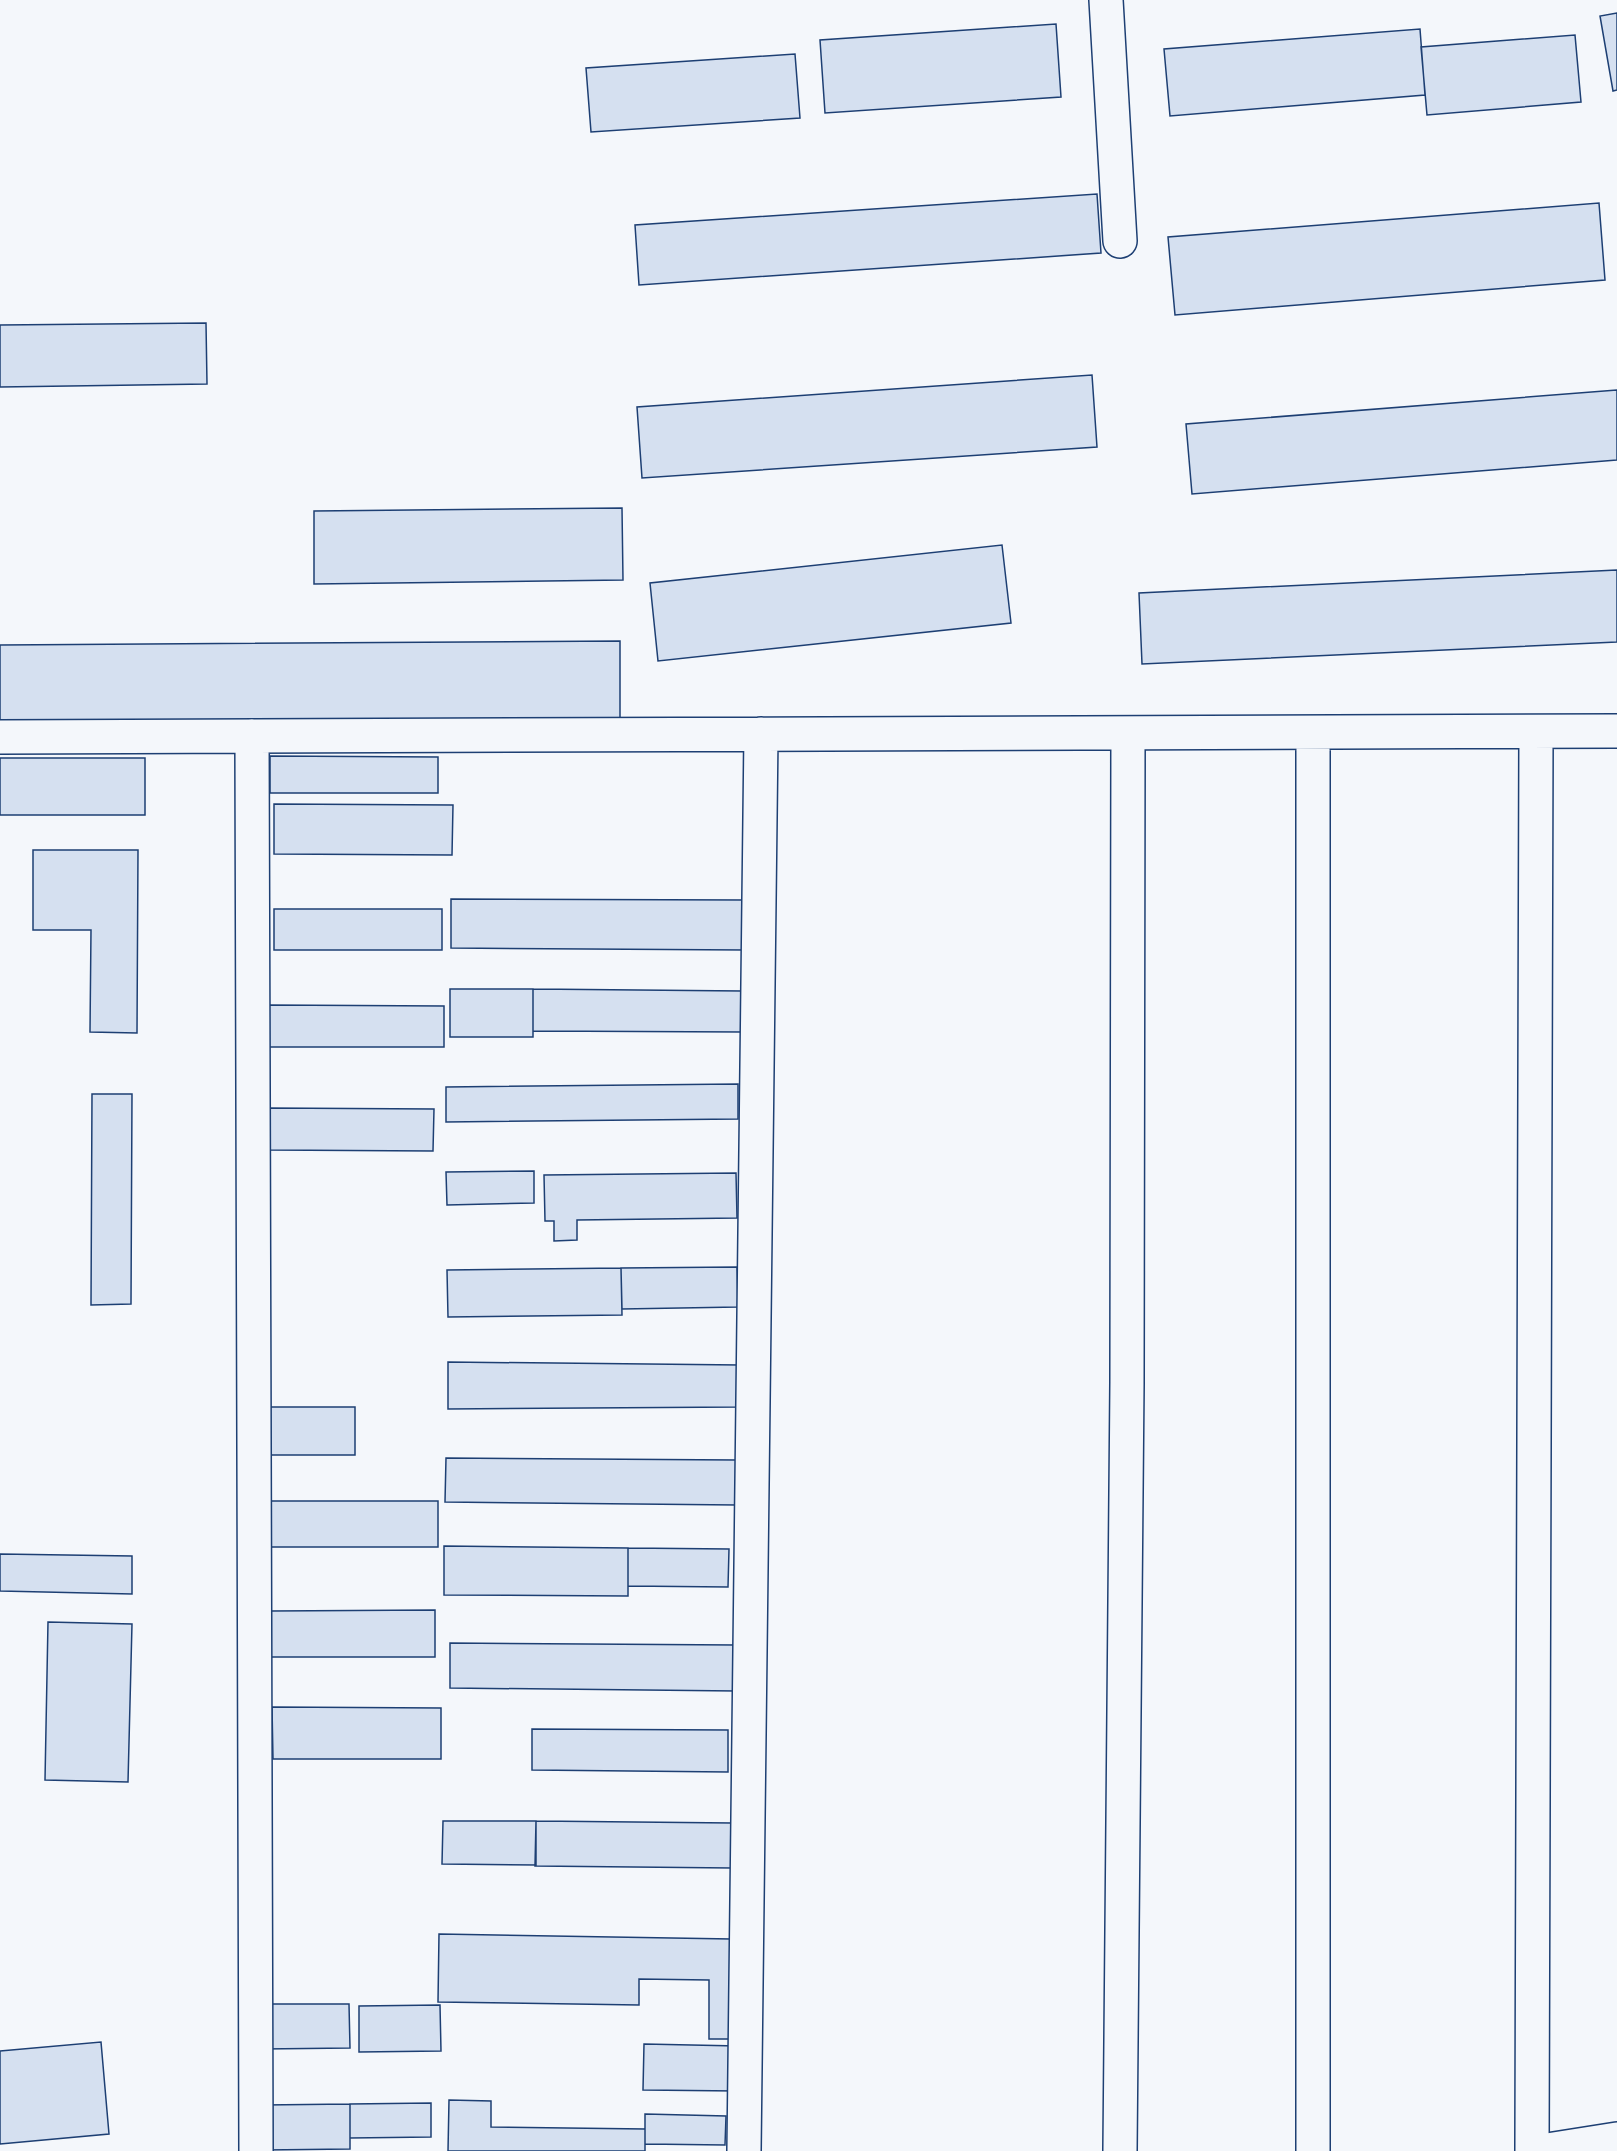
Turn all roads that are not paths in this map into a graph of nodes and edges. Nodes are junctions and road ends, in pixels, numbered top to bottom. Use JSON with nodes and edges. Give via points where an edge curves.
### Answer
{"nodes":[{"id":1,"x":1106,"y":0,"type":"edge"},
{"id":2,"x":1120,"y":241,"type":"dead end"},
{"id":3,"x":1536,"y":732,"type":"junction"},
{"id":4,"x":1617,"y":732,"type":"edge"},
{"id":5,"x":1128,"y":733,"type":"junction"},
{"id":6,"x":1313,"y":733,"type":"junction"},
{"id":7,"x":761,"y":734,"type":"junction"},
{"id":8,"x":252,"y":736,"type":"junction"},
{"id":9,"x":0,"y":737,"type":"edge"},
{"id":10,"x":1617,"y":2139,"type":"edge"},
{"id":11,"x":256,"y":2151,"type":"edge"},
{"id":12,"x":744,"y":2151,"type":"edge"},
{"id":13,"x":1120,"y":2151,"type":"edge"},
{"id":14,"x":1313,"y":2151,"type":"edge"},
{"id":15,"x":1532,"y":2151,"type":"edge"},
{"id":16,"x":1541,"y":2151,"type":"edge"}],
"edges":[{"from":1,"to":2,"type":"street"},
{"from":3,"to":4,"type":"street"},
{"from":3,"to":6,"type":"street"},
{"from":3,"to":15,"type":"street"},
{"from":5,"to":6,"type":"street"},
{"from":5,"to":7,"type":"street"},
{"from":5,"to":13,"type":"street"},
{"from":6,"to":14,"type":"street"},
{"from":7,"to":8,"type":"street"},
{"from":7,"to":12,"type":"street"},
{"from":8,"to":9,"type":"street"},
{"from":8,"to":11,"type":"street"},
{"from":10,"to":16,"type":"street"}]}
